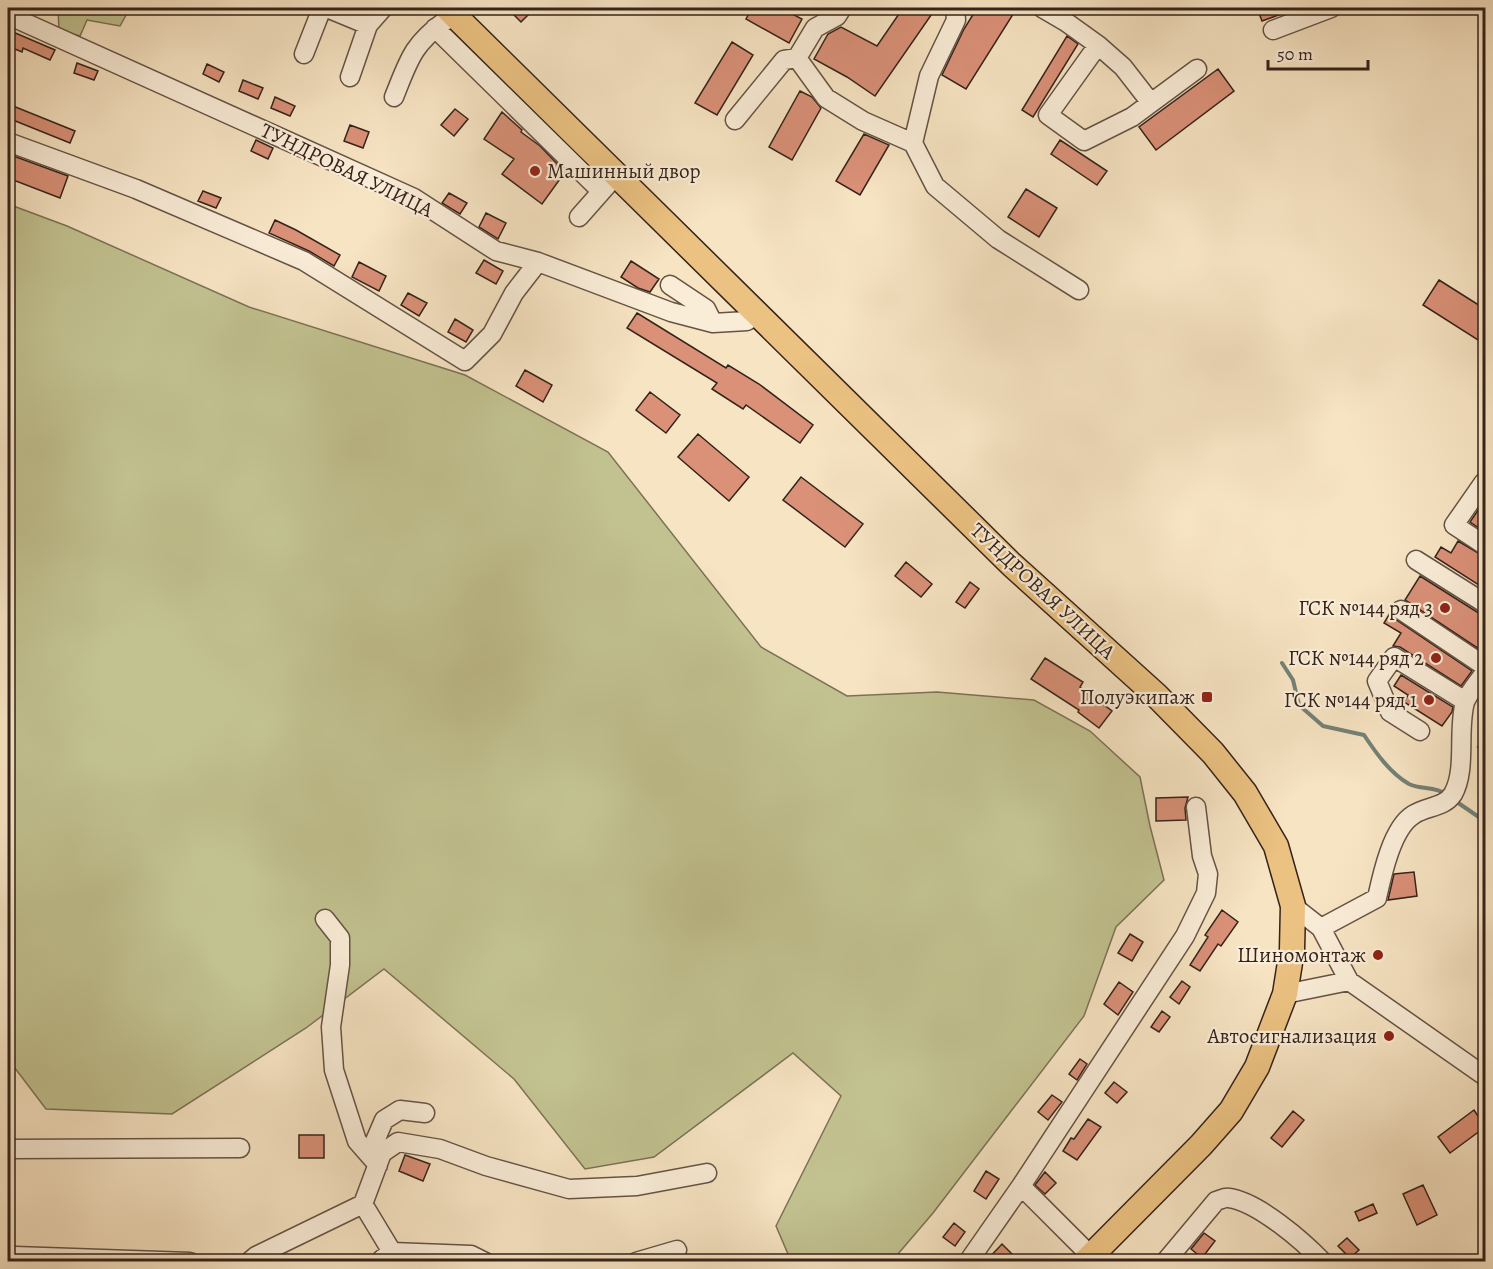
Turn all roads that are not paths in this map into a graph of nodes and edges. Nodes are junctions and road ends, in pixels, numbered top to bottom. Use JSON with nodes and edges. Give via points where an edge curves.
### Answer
{"nodes":[{"id":1,"x":322,"y":8,"type":"edge"},
{"id":2,"x":327,"y":8,"type":"edge"},
{"id":3,"x":383,"y":8,"type":"edge"},
{"id":4,"x":842,"y":8,"type":"edge"},
{"id":5,"x":955,"y":8,"type":"edge"},
{"id":6,"x":1042,"y":8,"type":"edge"},
{"id":7,"x":1331,"y":8,"type":"edge"},
{"id":8,"x":8,"y":15,"type":"edge"},
{"id":9,"x":445,"y":17,"type":"edge"},
{"id":10,"x":368,"y":25,"type":"junction"},
{"id":11,"x":1273,"y":30,"type":"dead end"},
{"id":12,"x":1098,"y":45,"type":"junction"},
{"id":13,"x":304,"y":54,"type":"dead end"},
{"id":14,"x":797,"y":58,"type":"junction"},
{"id":15,"x":1197,"y":69,"type":"dead end"},
{"id":16,"x":350,"y":77,"type":"dead end"},
{"id":17,"x":394,"y":97,"type":"dead end"},
{"id":18,"x":1151,"y":103,"type":"junction"},
{"id":19,"x":735,"y":120,"type":"dead end"},
{"id":20,"x":8,"y":142,"type":"edge"},
{"id":21,"x":913,"y":143,"type":"junction"},
{"id":22,"x":609,"y":184,"type":"junction"},
{"id":23,"x":579,"y":217,"type":"dead end"},
{"id":24,"x":538,"y":262,"type":"junction"},
{"id":25,"x":670,"y":285,"type":"dead end"},
{"id":26,"x":1079,"y":290,"type":"dead end"},
{"id":27,"x":757,"y":314,"type":"junction"},
{"id":28,"x":713,"y":323,"type":"junction"},
{"id":29,"x":1485,"y":482,"type":"edge"},
{"id":30,"x":1485,"y":546,"type":"edge"},
{"id":31,"x":1416,"y":560,"type":"dead end"},
{"id":32,"x":1485,"y":604,"type":"edge"},
{"id":33,"x":1401,"y":610,"type":"dead end"},
{"id":34,"x":1485,"y":667,"type":"edge"},
{"id":35,"x":1485,"y":671,"type":"edge"},
{"id":36,"x":1466,"y":701,"type":"junction"},
{"id":37,"x":1420,"y":731,"type":"dead end"},
{"id":38,"x":1196,"y":807,"type":"dead end"},
{"id":39,"x":1293,"y":906,"type":"junction"},
{"id":40,"x":325,"y":919,"type":"dead end"},
{"id":41,"x":1321,"y":928,"type":"junction"},
{"id":42,"x":1349,"y":981,"type":"junction"},
{"id":43,"x":1285,"y":994,"type":"junction"},
{"id":44,"x":1485,"y":1077,"type":"edge"},
{"id":45,"x":425,"y":1113,"type":"dead end"},
{"id":46,"x":240,"y":1148,"type":"dead end"},
{"id":47,"x":8,"y":1149,"type":"edge"},
{"id":48,"x":380,"y":1159,"type":"junction"},
{"id":49,"x":707,"y":1173,"type":"dead end"},
{"id":50,"x":1021,"y":1186,"type":"junction"},
{"id":51,"x":363,"y":1204,"type":"junction"},
{"id":52,"x":677,"y":1250,"type":"dead end"},
{"id":53,"x":387,"y":1257,"type":"edge"},
{"id":54,"x":10,"y":1258,"type":"edge"},
{"id":55,"x":1088,"y":1259,"type":"edge"},
{"id":56,"x":190,"y":1262,"type":"edge"},
{"id":57,"x":249,"y":1262,"type":"edge"},
{"id":58,"x":485,"y":1262,"type":"edge"},
{"id":59,"x":636,"y":1262,"type":"edge"},
{"id":60,"x":968,"y":1262,"type":"edge"},
{"id":61,"x":1165,"y":1262,"type":"edge"},
{"id":62,"x":1323,"y":1262,"type":"edge"}],
"edges":[{"from":1,"to":13,"type":"street"},
{"from":2,"to":10,"type":"street"},
{"from":3,"to":10,"type":"street"},
{"from":4,"to":14,"type":"street","via":[[837,16],[815,28]]},
{"from":5,"to":21,"type":"street","via":[[956,20],[929,76]]},
{"from":6,"to":12,"type":"street"},
{"from":7,"to":11,"type":"street"},
{"from":8,"to":24,"type":"street","name":"ТУНДРОВАЯ УЛИЦА","via":[[414,198],[496,251]]},
{"from":9,"to":17,"type":"street","via":[[414,49]]},
{"from":9,"to":22,"type":"main road","name":"ТУНДРОВАЯ УЛИЦА"},
{"from":10,"to":16,"type":"street"},
{"from":12,"to":18,"type":"street","via":[[1123,66]]},
{"from":12,"to":18,"type":"street","via":[[1048,115],[1084,141]]},
{"from":14,"to":19,"type":"street","via":[[784,60]]},
{"from":14,"to":21,"type":"street","via":[[826,98],[863,122]]},
{"from":15,"to":18,"type":"street"},
{"from":20,"to":24,"type":"street","via":[[136,189],[304,261],[465,361],[492,334],[514,293]]},
{"from":21,"to":26,"type":"street","via":[[935,186],[998,239]]},
{"from":22,"to":23,"type":"street"},
{"from":22,"to":27,"type":"main road","name":"ТУНДРОВАЯ УЛИЦА"},
{"from":24,"to":28,"type":"street","name":"ТУНДРОВАЯ УЛИЦА","via":[[671,312]]},
{"from":25,"to":28,"type":"street","via":[[706,309]]},
{"from":27,"to":28,"type":"street","name":"ТУНДРОВАЯ УЛИЦА","via":[[747,321]]},
{"from":27,"to":39,"type":"main road","name":"ТУНДРОВАЯ УЛИЦА","via":[[1011,564],[1156,695],[1213,753],[1245,794],[1276,846]]},
{"from":29,"to":30,"type":"street","via":[[1454,525]]},
{"from":31,"to":32,"type":"street"},
{"from":33,"to":34,"type":"street"},
{"from":35,"to":36,"type":"street"},
{"from":36,"to":37,"type":"street","via":[[1394,657],[1377,681],[1390,712]]},
{"from":36,"to":41,"type":"street","via":[[1460,775],[1450,798],[1412,815],[1400,831],[1384,867],[1377,898]]},
{"from":38,"to":50,"type":"street","via":[[1208,874],[1206,893],[1185,936]]},
{"from":39,"to":41,"type":"street"},
{"from":39,"to":43,"type":"main road","name":"ТУНДРОВАЯ УЛИЦА"},
{"from":40,"to":48,"type":"street","via":[[340,938],[331,1027],[334,1070],[357,1141]]},
{"from":41,"to":42,"type":"street"},
{"from":42,"to":43,"type":"street"},
{"from":42,"to":44,"type":"street"},
{"from":43,"to":55,"type":"main road","name":"ТУНДРОВАЯ УЛИЦА","via":[[1257,1067],[1231,1111]]},
{"from":45,"to":48,"type":"street","via":[[400,1110],[384,1120],[375,1141]]},
{"from":46,"to":47,"type":"street"},
{"from":48,"to":49,"type":"street","via":[[398,1142],[440,1149],[568,1189],[637,1186]]},
{"from":48,"to":51,"type":"street"},
{"from":50,"to":55,"type":"street"},
{"from":50,"to":60,"type":"street"},
{"from":51,"to":53,"type":"street"},
{"from":51,"to":57,"type":"street"},
{"from":52,"to":59,"type":"street"},
{"from":53,"to":58,"type":"street","via":[[471,1255]]},
{"from":54,"to":56,"type":"street"},
{"from":61,"to":62,"type":"street","via":[[1216,1201],[1228,1197],[1274,1220]]}]}
